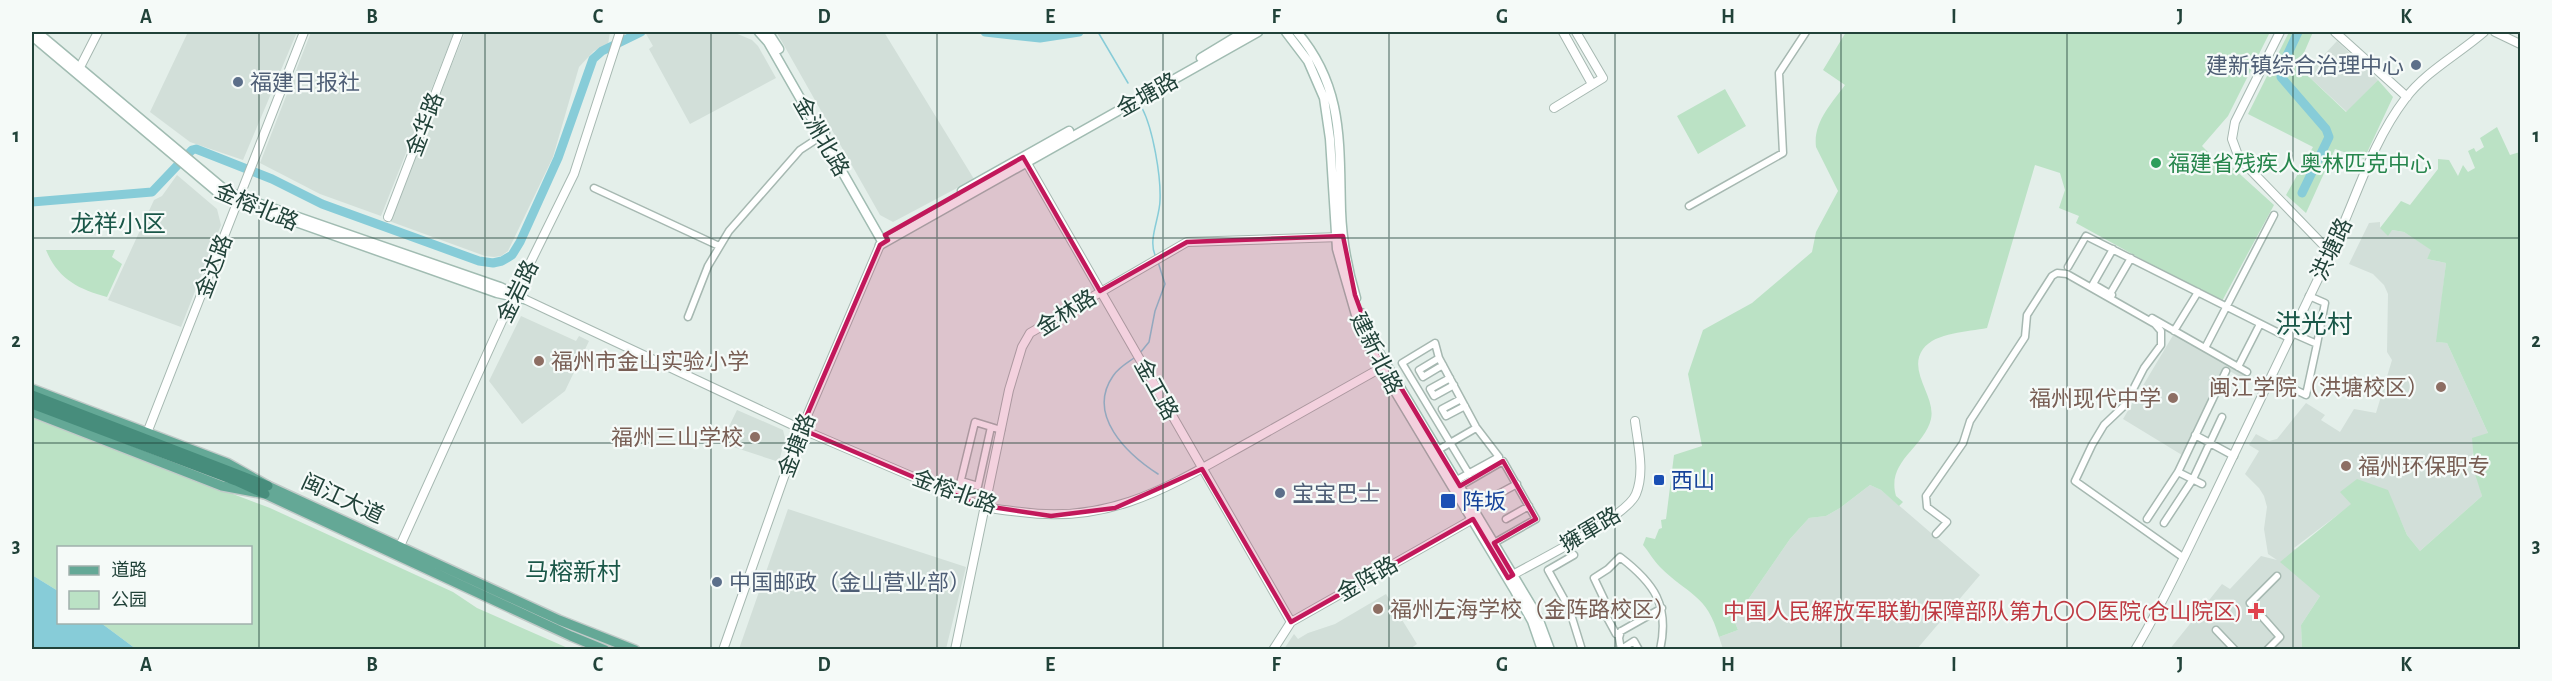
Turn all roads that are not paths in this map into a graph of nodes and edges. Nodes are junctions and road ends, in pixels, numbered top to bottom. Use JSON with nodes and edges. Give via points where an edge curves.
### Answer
{"nodes":[{"id":1,"x":37,"y":32,"type":"edge"},
{"id":2,"x":98,"y":32,"type":"edge"},
{"id":3,"x":304,"y":32,"type":"edge"},
{"id":4,"x":459,"y":32,"type":"edge"},
{"id":5,"x":759,"y":32,"type":"edge"},
{"id":6,"x":768,"y":32,"type":"edge"},
{"id":7,"x":1244,"y":32,"type":"edge"},
{"id":8,"x":1258,"y":32,"type":"edge"},
{"id":9,"x":1286,"y":32,"type":"edge"},
{"id":10,"x":1297,"y":32,"type":"edge"},
{"id":11,"x":1563,"y":32,"type":"edge"},
{"id":12,"x":1576,"y":32,"type":"edge"},
{"id":13,"x":1806,"y":32,"type":"edge"},
{"id":14,"x":2280,"y":32,"type":"edge"},
{"id":15,"x":2335,"y":32,"type":"edge"},
{"id":16,"x":2495,"y":32,"type":"edge"},
{"id":17,"x":619,"y":34,"type":"edge"},
{"id":18,"x":2482,"y":34,"type":"edge"},
{"id":19,"x":32,"y":36,"type":"edge"},
{"id":20,"x":2520,"y":44,"type":"edge"},
{"id":21,"x":79,"y":71,"type":"junction"},
{"id":22,"x":1592,"y":84,"type":"junction"},
{"id":23,"x":2406,"y":97,"type":"junction"},
{"id":24,"x":1554,"y":108,"type":"dead end"},
{"id":25,"x":824,"y":134,"type":"junction"},
{"id":26,"x":1025,"y":159,"type":"junction"},
{"id":27,"x":594,"y":188,"type":"dead end"},
{"id":28,"x":239,"y":200,"type":"junction"},
{"id":29,"x":1689,"y":206,"type":"dead end"},
{"id":30,"x":2274,"y":215,"type":"dead end"},
{"id":31,"x":388,"y":217,"type":"dead end"},
{"id":32,"x":1339,"y":237,"type":"junction"},
{"id":33,"x":883,"y":241,"type":"junction"},
{"id":34,"x":719,"y":246,"type":"junction"},
{"id":35,"x":2113,"y":249,"type":"junction"},
{"id":36,"x":2331,"y":253,"type":"junction"},
{"id":37,"x":2131,"y":258,"type":"junction"},
{"id":38,"x":2068,"y":267,"type":"dead end"},
{"id":39,"x":1101,"y":291,"type":"junction"},
{"id":40,"x":2198,"y":292,"type":"junction"},
{"id":41,"x":2110,"y":294,"type":"junction"},
{"id":42,"x":514,"y":296,"type":"junction"},
{"id":43,"x":2309,"y":296,"type":"junction"},
{"id":44,"x":524,"y":299,"type":"joint"},
{"id":45,"x":2226,"y":307,"type":"junction"},
{"id":46,"x":688,"y":317,"type":"dead end"},
{"id":47,"x":2260,"y":324,"type":"junction"},
{"id":48,"x":2174,"y":331,"type":"junction"},
{"id":49,"x":2291,"y":336,"type":"junction"},
{"id":50,"x":2318,"y":344,"type":"junction"},
{"id":51,"x":2205,"y":348,"type":"junction"},
{"id":52,"x":1440,"y":358,"type":"junction"},
{"id":53,"x":1443,"y":365,"type":"junction"},
{"id":54,"x":1384,"y":366,"type":"junction"},
{"id":55,"x":2238,"y":367,"type":"junction"},
{"id":56,"x":2226,"y":371,"type":"dead end"},
{"id":57,"x":2247,"y":372,"type":"dead end"},
{"id":58,"x":1450,"y":378,"type":"junction"},
{"id":59,"x":2271,"y":378,"type":"junction"},
{"id":60,"x":1454,"y":385,"type":"junction"},
{"id":61,"x":32,"y":389,"type":"edge"},
{"id":62,"x":1433,"y":394,"type":"junction"},
{"id":63,"x":32,"y":395,"type":"edge"},
{"id":64,"x":1424,"y":399,"type":"junction"},
{"id":65,"x":1461,"y":399,"type":"junction"},
{"id":66,"x":32,"y":404,"type":"edge"},
{"id":67,"x":1412,"y":405,"type":"junction"},
{"id":68,"x":1465,"y":406,"type":"junction"},
{"id":69,"x":32,"y":412,"type":"edge"},
{"id":70,"x":2222,"y":417,"type":"dead end"},
{"id":71,"x":1635,"y":421,"type":"dead end"},
{"id":72,"x":991,"y":427,"type":"junction"},
{"id":73,"x":1476,"y":428,"type":"junction"},
{"id":74,"x":801,"y":429,"type":"junction"},
{"id":75,"x":1001,"y":430,"type":"junction"},
{"id":76,"x":147,"y":433,"type":"junction"},
{"id":77,"x":2195,"y":435,"type":"junction"},
{"id":78,"x":1450,"y":443,"type":"junction"},
{"id":79,"x":2210,"y":443,"type":"junction"},
{"id":80,"x":162,"y":449,"type":"junction"},
{"id":81,"x":1438,"y":450,"type":"junction"},
{"id":82,"x":2234,"y":456,"type":"junction"},
{"id":83,"x":1202,"y":468,"type":"junction"},
{"id":84,"x":2178,"y":472,"type":"junction"},
{"id":85,"x":1469,"y":474,"type":"junction"},
{"id":86,"x":2193,"y":479,"type":"junction"},
{"id":87,"x":961,"y":481,"type":"junction"},
{"id":88,"x":1458,"y":483,"type":"junction"},
{"id":89,"x":1517,"y":484,"type":"junction"},
{"id":90,"x":2202,"y":484,"type":"dead end"},
{"id":91,"x":267,"y":490,"type":"junction"},
{"id":92,"x":957,"y":496,"type":"junction"},
{"id":93,"x":1493,"y":497,"type":"dead end"},
{"id":94,"x":1529,"y":506,"type":"junction"},
{"id":95,"x":984,"y":507,"type":"junction"},
{"id":96,"x":1473,"y":519,"type":"junction"},
{"id":97,"x":1506,"y":519,"type":"dead end"},
{"id":98,"x":2147,"y":519,"type":"dead end"},
{"id":99,"x":2164,"y":523,"type":"dead end"},
{"id":100,"x":1936,"y":534,"type":"dead end"},
{"id":101,"x":1494,"y":543,"type":"junction"},
{"id":102,"x":400,"y":546,"type":"junction"},
{"id":103,"x":1574,"y":555,"type":"dead end"},
{"id":104,"x":2184,"y":558,"type":"junction"},
{"id":105,"x":1510,"y":576,"type":"junction"},
{"id":106,"x":2277,"y":576,"type":"dead end"},
{"id":107,"x":1662,"y":608,"type":"junction"},
{"id":108,"x":1291,"y":622,"type":"junction"},
{"id":109,"x":2216,"y":630,"type":"dead end"},
{"id":110,"x":1621,"y":631,"type":"junction"},
{"id":111,"x":1621,"y":649,"type":"edge"},
{"id":112,"x":605,"y":650,"type":"edge"},
{"id":113,"x":634,"y":650,"type":"edge"},
{"id":114,"x":723,"y":650,"type":"edge"},
{"id":115,"x":955,"y":650,"type":"edge"},
{"id":116,"x":1273,"y":650,"type":"edge"},
{"id":117,"x":1542,"y":650,"type":"edge"},
{"id":118,"x":1550,"y":650,"type":"edge"},
{"id":119,"x":1582,"y":650,"type":"edge"},
{"id":120,"x":1639,"y":650,"type":"edge"},
{"id":121,"x":1659,"y":650,"type":"edge"},
{"id":122,"x":2135,"y":650,"type":"edge"},
{"id":123,"x":2235,"y":650,"type":"edge"},
{"id":124,"x":2267,"y":650,"type":"edge"}],
"edges":[{"from":1,"to":21,"type":"main road","name":"金榕北路"},
{"from":2,"to":21,"type":"street"},
{"from":3,"to":28,"type":"street","name":"金达路"},
{"from":4,"to":31,"type":"street","name":"金华路"},
{"from":5,"to":25,"type":"main road","name":"金洲北路"},
{"from":6,"to":25,"type":"main road","name":"金洲北路"},
{"from":7,"to":26,"type":"main road","name":"金塘路"},
{"from":8,"to":26,"type":"main road","name":"金塘路"},
{"from":9,"to":32,"type":"main road","name":"建新北路","via":[[1308,61],[1324,98]]},
{"from":10,"to":32,"type":"main road","name":"建新北路","via":[[1324,73],[1334,100],[1340,137]]},
{"from":11,"to":22,"type":"street"},
{"from":12,"to":22,"type":"street","via":[[1603,78]]},
{"from":13,"to":29,"type":"street","via":[[1779,74],[1782,153]]},
{"from":14,"to":36,"type":"street","via":[[2235,122],[2233,144],[2240,158]]},
{"from":15,"to":23,"type":"street"},
{"from":16,"to":20,"type":"street"},
{"from":17,"to":42,"type":"street","name":"金岩路","via":[[574,174]]},
{"from":18,"to":23,"type":"street","name":"洪塘路"},
{"from":19,"to":21,"type":"main road","name":"金榕北路"},
{"from":21,"to":28,"type":"main road","name":"金榕北路","via":[[222,196]]},
{"from":22,"to":24,"type":"street"},
{"from":23,"to":36,"type":"street","name":"洪塘路","via":[[2374,153]]},
{"from":25,"to":33,"type":"main road","name":"金洲北路"},
{"from":25,"to":34,"type":"street","via":[[800,150]]},
{"from":26,"to":33,"type":"main road","name":"金塘路"},
{"from":26,"to":39,"type":"street","name":"金工路"},
{"from":27,"to":34,"type":"street"},
{"from":28,"to":42,"type":"main road","name":"金榕北路"},
{"from":28,"to":76,"type":"street","name":"金达路"},
{"from":30,"to":45,"type":"street"},
{"from":32,"to":39,"type":"street","name":"金林路","via":[[1191,242]]},
{"from":32,"to":54,"type":"main road","name":"建新北路","via":[[1347,287],[1360,329]]},
{"from":33,"to":74,"type":"street","name":"金塘路"},
{"from":34,"to":46,"type":"street"},
{"from":35,"to":37,"type":"street"},
{"from":35,"to":38,"type":"street","via":[[2086,236]]},
{"from":35,"to":41,"type":"street","via":[[2093,284]]},
{"from":36,"to":43,"type":"street","name":"洪塘路"},
{"from":37,"to":40,"type":"street"},
{"from":37,"to":41,"type":"street"},
{"from":39,"to":75,"type":"street","name":"金林路","via":[[1027,337],[1011,381]]},
{"from":39,"to":83,"type":"street","name":"金工路"},
{"from":40,"to":45,"type":"street"},
{"from":40,"to":48,"type":"street"},
{"from":41,"to":48,"type":"street"},
{"from":42,"to":44,"type":"main road","name":"金榕北路"},
{"from":42,"to":102,"type":"street","name":"金岩路"},
{"from":43,"to":49,"type":"street","name":"洪塘路"},
{"from":43,"to":50,"type":"street","via":[[2325,303]]},
{"from":44,"to":74,"type":"street","name":"金榕北路"},
{"from":45,"to":47,"type":"street"},
{"from":45,"to":51,"type":"street"},
{"from":47,"to":49,"type":"street"},
{"from":47,"to":55,"type":"street"},
{"from":48,"to":51,"type":"street"},
{"from":49,"to":50,"type":"street"},
{"from":49,"to":59,"type":"street","name":"洪塘路"},
{"from":50,"to":59,"type":"street","via":[[2306,395]]},
{"from":51,"to":55,"type":"street"},
{"from":52,"to":53,"type":"street"},
{"from":52,"to":53,"type":"street","via":[[1419,370],[1423,377]]},
{"from":52,"to":64,"type":"street","via":[[1435,343],[1402,363]]},
{"from":53,"to":58,"type":"street"},
{"from":54,"to":67,"type":"main road","name":"建新北路"},
{"from":54,"to":83,"type":"street","name":"金榕北路"},
{"from":54,"to":96,"type":"main road","name":"建新北路"},
{"from":55,"to":57,"type":"street"},
{"from":56,"to":77,"type":"street"},
{"from":58,"to":60,"type":"street"},
{"from":58,"to":62,"type":"street","via":[[1430,389]]},
{"from":59,"to":82,"type":"street","name":"洪塘路"},
{"from":60,"to":62,"type":"street"},
{"from":60,"to":65,"type":"street"},
{"from":61,"to":76,"type":"main road","name":"闽江大道"},
{"from":62,"to":64,"type":"street"},
{"from":63,"to":80,"type":"highway"},
{"from":64,"to":67,"type":"street"},
{"from":64,"to":78,"type":"street"},
{"from":65,"to":68,"type":"street"},
{"from":65,"to":68,"type":"street","via":[[1442,409],[1446,416]]},
{"from":66,"to":80,"type":"highway"},
{"from":67,"to":81,"type":"main road","name":"建新北路"},
{"from":68,"to":73,"type":"street"},
{"from":69,"to":91,"type":"main road","name":"闽江大道","via":[[222,486]]},
{"from":70,"to":79,"type":"street"},
{"from":71,"to":105,"type":"street","name":"擁軍路","via":[[1641,477],[1633,500],[1619,513]]},
{"from":72,"to":75,"type":"street"},
{"from":72,"to":87,"type":"street","via":[[975,422]]},
{"from":72,"to":87,"type":"street","via":[[978,486]]},
{"from":73,"to":78,"type":"street"},
{"from":73,"to":85,"type":"street","via":[[1499,457]]},
{"from":74,"to":92,"type":"street","name":"金榕北路"},
{"from":74,"to":114,"type":"street","name":"金塘路"},
{"from":75,"to":95,"type":"street","name":"金林路"},
{"from":76,"to":91,"type":"main road","name":"闽江大道","via":[[227,463]]},
{"from":77,"to":79,"type":"street"},
{"from":77,"to":84,"type":"street"},
{"from":78,"to":81,"type":"street"},
{"from":78,"to":85,"type":"street"},
{"from":79,"to":82,"type":"street"},
{"from":79,"to":86,"type":"street"},
{"from":80,"to":91,"type":"highway"},
{"from":81,"to":88,"type":"main road","name":"建新北路"},
{"from":82,"to":104,"type":"street","name":"洪塘路"},
{"from":83,"to":95,"type":"street","name":"金榕北路","via":[[1134,501],[1093,513],[1051,516]]},
{"from":83,"to":108,"type":"street","name":"金工路"},
{"from":84,"to":86,"type":"street"},
{"from":84,"to":98,"type":"street"},
{"from":85,"to":88,"type":"street"},
{"from":86,"to":90,"type":"street"},
{"from":86,"to":99,"type":"street"},
{"from":87,"to":92,"type":"street"},
{"from":88,"to":89,"type":"street","via":[[1503,461]]},
{"from":88,"to":101,"type":"main road","name":"建新北路"},
{"from":89,"to":93,"type":"street"},
{"from":89,"to":94,"type":"street"},
{"from":91,"to":102,"type":"main road","name":"闽江大道"},
{"from":91,"to":112,"type":"main road","name":"闽江大道"},
{"from":92,"to":95,"type":"street","name":"金榕北路"},
{"from":94,"to":97,"type":"street"},
{"from":94,"to":101,"type":"street","via":[[1536,519]]},
{"from":95,"to":115,"type":"street","name":"金林路"},
{"from":96,"to":105,"type":"main road","name":"建新北路"},
{"from":96,"to":108,"type":"street","name":"金阵路"},
{"from":100,"to":104,"type":"street","via":[[1947,522],[1927,507],[1926,496],[1963,443],[1970,421],[2025,337],[2027,315],[2050,278],[2060,273],[2162,331],[2161,345],[2144,368],[2126,405],[2104,425],[2075,481]]},
{"from":101,"to":105,"type":"main road","name":"建新北路"},
{"from":102,"to":113,"type":"main road","name":"闽江大道","via":[[567,624]]},
{"from":103,"to":119,"type":"street","via":[[1548,570],[1569,608]]},
{"from":104,"to":122,"type":"street","name":"洪塘路"},
{"from":105,"to":117,"type":"main road","name":"建新北路"},
{"from":105,"to":118,"type":"main road","name":"建新北路","via":[[1537,615]]},
{"from":106,"to":124,"type":"street","via":[[2250,603],[2280,637]]},
{"from":107,"to":110,"type":"street"},
{"from":107,"to":110,"type":"street","via":[[1652,589],[1620,557],[1594,578],[1604,599],[1603,610],[1616,634]]},
{"from":107,"to":121,"type":"street"},
{"from":108,"to":116,"type":"street","name":"金阵路"},
{"from":109,"to":123,"type":"street"},
{"from":110,"to":111,"type":"street"},
{"from":111,"to":120,"type":"street","via":[[1634,641]]}]}
